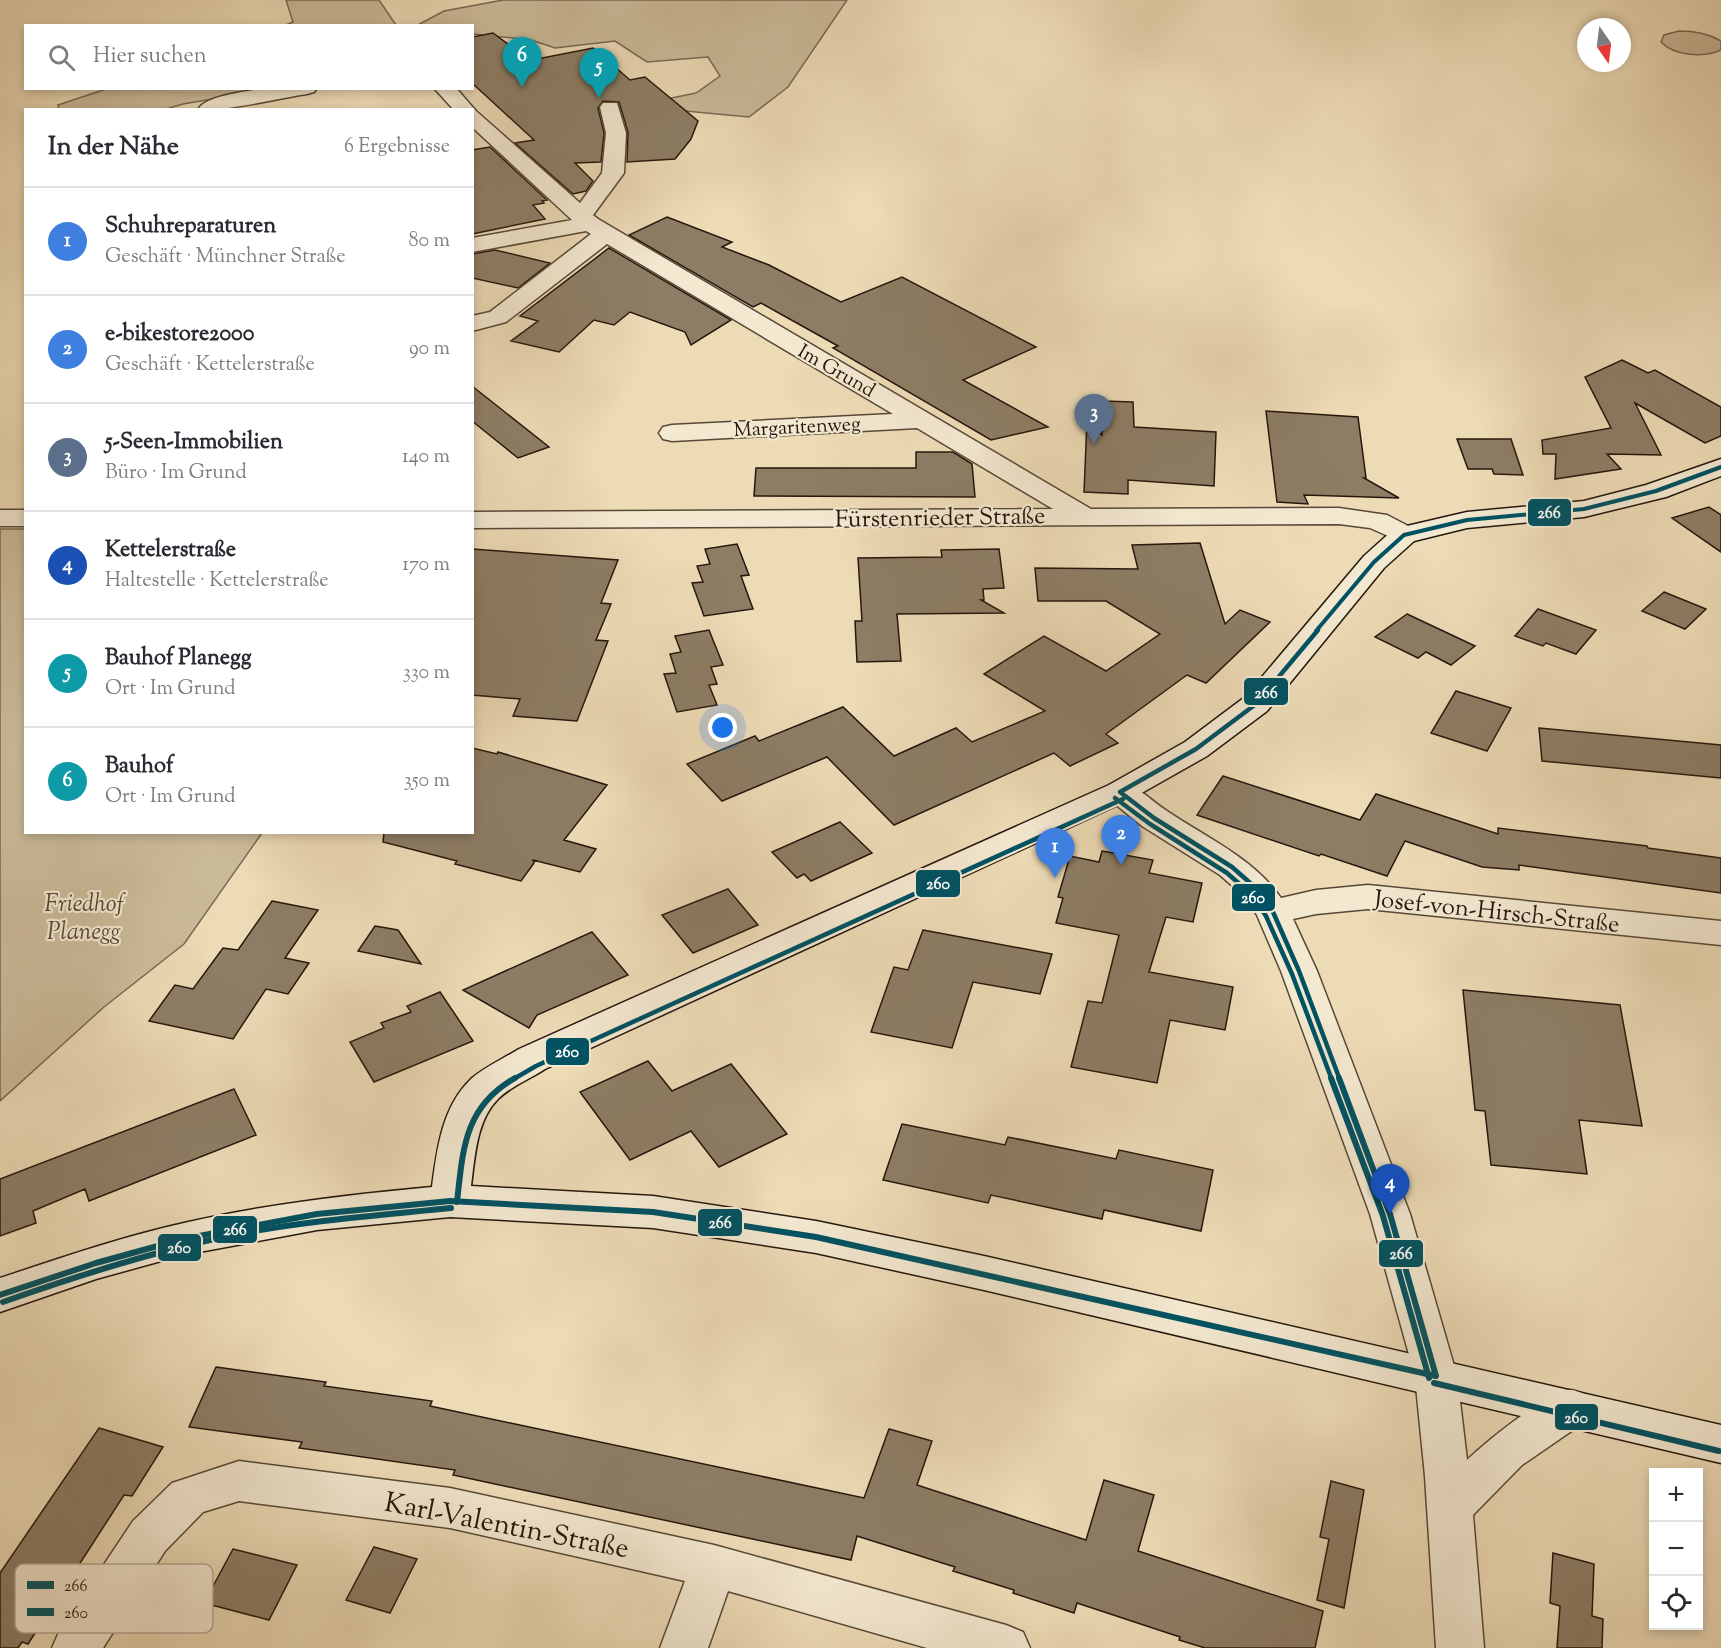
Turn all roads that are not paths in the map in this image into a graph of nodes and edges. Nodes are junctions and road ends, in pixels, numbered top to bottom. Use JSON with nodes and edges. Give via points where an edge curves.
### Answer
{"nodes":[{"id":1,"x":294,"y":90,"type":"edge"},
{"id":2,"x":446,"y":90,"type":"edge"},
{"id":3,"x":610,"y":107,"type":"dead end"},
{"id":4,"x":209,"y":108,"type":"dead end"},
{"id":5,"x":464,"y":108,"type":"edge"},
{"id":6,"x":477,"y":124,"type":"edge"},
{"id":7,"x":593,"y":225,"type":"junction"},
{"id":8,"x":474,"y":245,"type":"edge"},
{"id":9,"x":474,"y":323,"type":"edge"},
{"id":10,"x":923,"y":420,"type":"junction"},
{"id":11,"x":672,"y":433,"type":"dead end"},
{"id":12,"x":1721,"y":467,"type":"edge"},
{"id":13,"x":1082,"y":515,"type":"junction"},
{"id":14,"x":0,"y":518,"type":"edge"},
{"id":15,"x":24,"y":518,"type":"edge"},
{"id":16,"x":474,"y":520,"type":"edge"},
{"id":17,"x":1404,"y":535,"type":"junction"},
{"id":18,"x":1120,"y":792,"type":"junction"},
{"id":19,"x":1273,"y":912,"type":"junction"},
{"id":20,"x":1721,"y":933,"type":"edge"},
{"id":21,"x":450,"y":1201,"type":"junction"},
{"id":22,"x":0,"y":1295,"type":"edge"},
{"id":23,"x":1436,"y":1376,"type":"junction"},
{"id":24,"x":1571,"y":1408,"type":"junction"},
{"id":25,"x":1721,"y":1444,"type":"edge"},
{"id":26,"x":1450,"y":1508,"type":"junction"},
{"id":27,"x":131,"y":1564,"type":"edge"},
{"id":28,"x":714,"y":1566,"type":"junction"},
{"id":29,"x":86,"y":1633,"type":"edge"},
{"id":30,"x":76,"y":1648,"type":"edge"},
{"id":31,"x":684,"y":1648,"type":"edge"},
{"id":32,"x":1006,"y":1648,"type":"edge"},
{"id":33,"x":1460,"y":1648,"type":"edge"}],
"edges":[{"from":1,"to":4,"type":"street","via":[[237,99]]},
{"from":2,"to":5,"type":"street"},
{"from":3,"to":7,"type":"street","via":[[616,133],[614,173]]},
{"from":6,"to":7,"type":"street","name":"Im Grund"},
{"from":7,"to":8,"type":"street"},
{"from":7,"to":9,"type":"street","via":[[498,317]]},
{"from":7,"to":10,"type":"street","name":"Im Grund"},
{"from":10,"to":11,"type":"street","name":"Margaritenweg"},
{"from":10,"to":13,"type":"street","name":"Im Grund"},
{"from":12,"to":17,"type":"street","via":[[1656,491],[1584,509],[1467,520]]},
{"from":13,"to":16,"type":"street","name":"Fürstenrieder Straße"},
{"from":13,"to":17,"type":"street","name":"Fürstenrieder Straße","via":[[1340,516],[1377,521]]},
{"from":14,"to":15,"type":"street"},
{"from":17,"to":18,"type":"street","via":[[1374,562],[1257,704],[1176,762]]},
{"from":18,"to":19,"type":"street","via":[[1232,867],[1257,889]]},
{"from":18,"to":21,"type":"street","via":[[532,1059],[484,1090],[470,1111],[459,1133]]},
{"from":19,"to":20,"type":"street","name":"Josef-von-Hirsch-Straße","via":[[1316,902],[1368,897]]},
{"from":19,"to":23,"type":"street","via":[[1390,1214]]},
{"from":21,"to":22,"type":"street","via":[[317,1214],[183,1239]]},
{"from":21,"to":23,"type":"street","via":[[653,1212],[816,1237]]},
{"from":23,"to":24,"type":"street"},
{"from":23,"to":26,"type":"street"},
{"from":24,"to":25,"type":"street"},
{"from":24,"to":26,"type":"street","via":[[1506,1451]]},
{"from":26,"to":33,"type":"street"},
{"from":27,"to":28,"type":"street","name":"Karl-Valentin-Straße","via":[[149,1536],[188,1497],[239,1481],[450,1508]]},
{"from":28,"to":31,"type":"street"},
{"from":28,"to":32,"type":"street","name":"Karl-Valentin-Straße"},
{"from":29,"to":30,"type":"street","name":"Karl-Valentin-Straße"}]}
